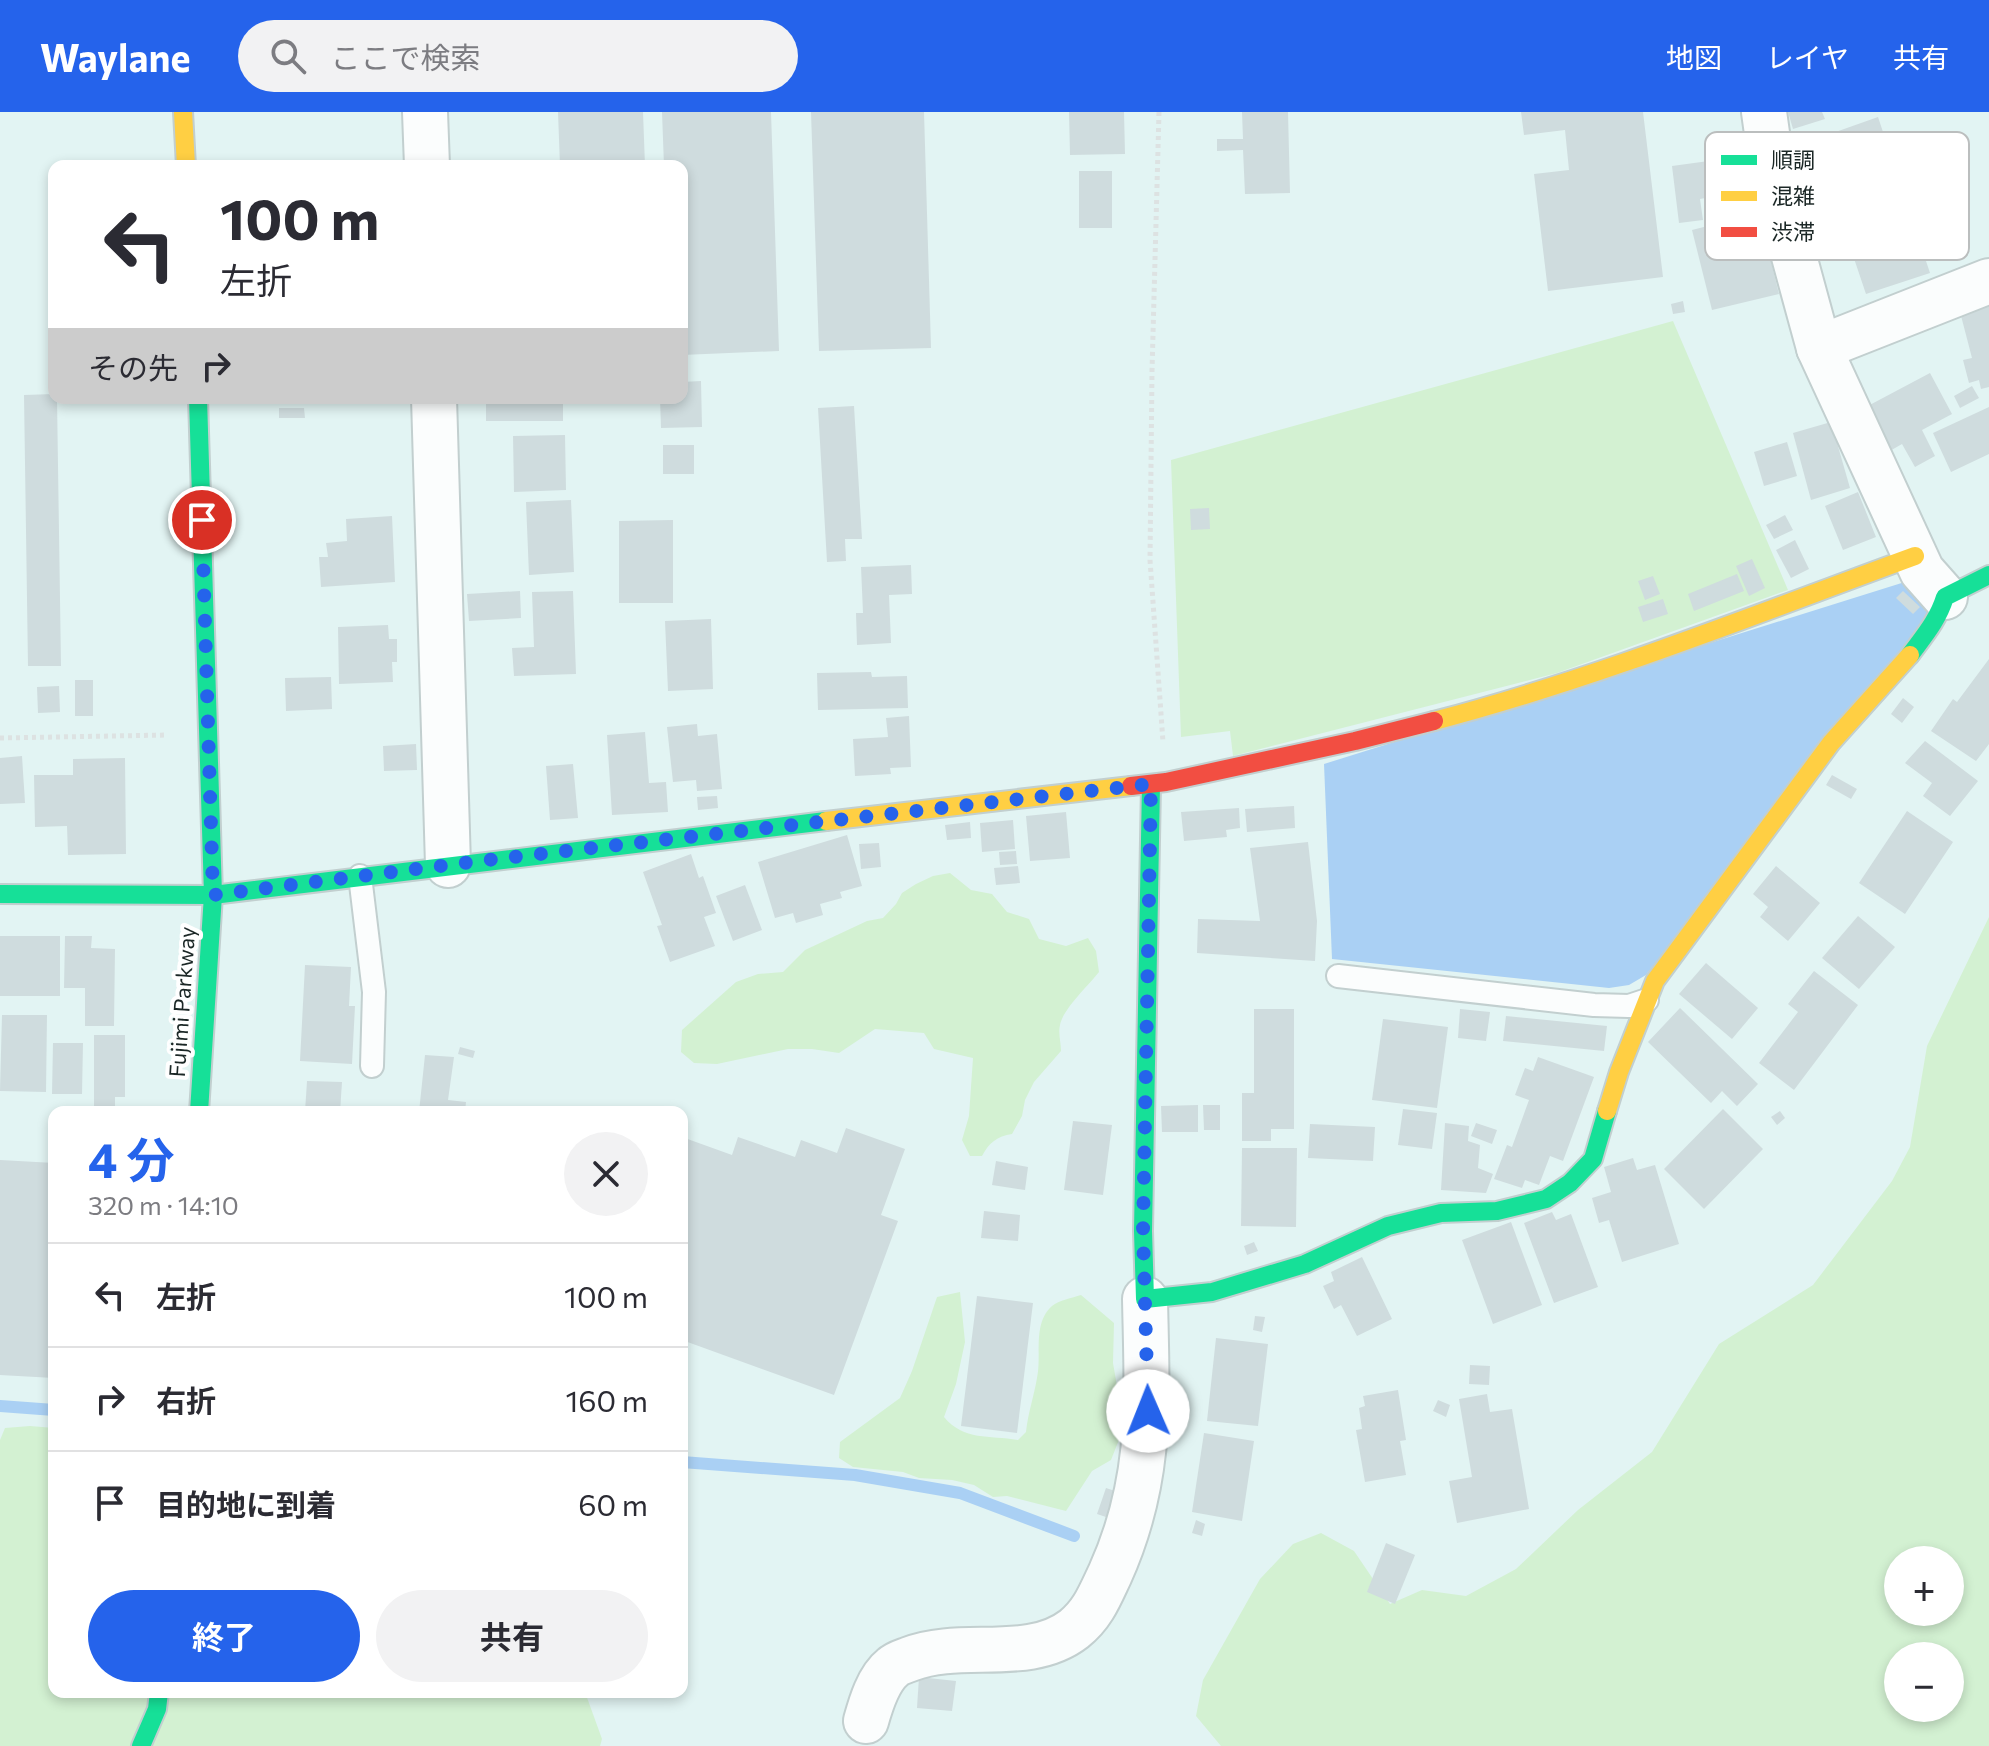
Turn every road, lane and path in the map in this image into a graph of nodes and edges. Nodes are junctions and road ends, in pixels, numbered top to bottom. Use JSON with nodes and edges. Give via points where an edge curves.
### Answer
{"nodes":[{"id":1,"x":183,"y":112,"type":"edge"},
{"id":2,"x":425,"y":112,"type":"edge"},
{"id":3,"x":1159,"y":112,"type":"edge"},
{"id":4,"x":1764,"y":112,"type":"edge"},
{"id":5,"x":1767,"y":132,"type":"edge"},
{"id":6,"x":186,"y":160,"type":"edge"},
{"id":7,"x":427,"y":160,"type":"edge"},
{"id":8,"x":1795,"y":260,"type":"edge"},
{"id":9,"x":1989,"y":281,"type":"edge"},
{"id":10,"x":1819,"y":348,"type":"junction"},
{"id":11,"x":198,"y":404,"type":"edge"},
{"id":12,"x":434,"y":404,"type":"edge"},
{"id":13,"x":1915,"y":556,"type":"junction"},
{"id":14,"x":1989,"y":575,"type":"edge"},
{"id":15,"x":1945,"y":597,"type":"junction"},
{"id":16,"x":208,"y":734,"type":"junction"},
{"id":17,"x":0,"y":738,"type":"edge"},
{"id":18,"x":1158,"y":783,"type":"junction"},
{"id":19,"x":448,"y":865,"type":"junction"},
{"id":20,"x":360,"y":876,"type":"junction"},
{"id":21,"x":0,"y":894,"type":"edge"},
{"id":22,"x":213,"y":895,"type":"junction"},
{"id":23,"x":1338,"y":976,"type":"dead end"},
{"id":24,"x":1647,"y":1000,"type":"junction"},
{"id":25,"x":372,"y":1066,"type":"dead end"},
{"id":26,"x":199,"y":1106,"type":"edge"},
{"id":27,"x":1145,"y":1299,"type":"junction"},
{"id":28,"x":158,"y":1698,"type":"edge"},
{"id":29,"x":866,"y":1721,"type":"dead end"},
{"id":30,"x":141,"y":1746,"type":"edge"}],
"edges":[{"from":1,"to":6,"type":"street"},
{"from":2,"to":7,"type":"street"},
{"from":3,"to":18,"type":"path","via":[[1150,560]]},
{"from":4,"to":5,"type":"street"},
{"from":8,"to":10,"type":"street"},
{"from":9,"to":10,"type":"street"},
{"from":10,"to":13,"type":"street"},
{"from":11,"to":16,"type":"street","name":"Fujimi Parkway"},
{"from":12,"to":19,"type":"street"},
{"from":13,"to":15,"type":"street"},
{"from":13,"to":18,"type":"street","via":[[1502,703]]},
{"from":14,"to":15,"type":"street"},
{"from":15,"to":24,"type":"street","via":[[1931,628],[1831,743],[1655,981]]},
{"from":16,"to":17,"type":"path"},
{"from":16,"to":22,"type":"street","name":"Fujimi Parkway"},
{"from":18,"to":19,"type":"street"},
{"from":18,"to":27,"type":"street"},
{"from":19,"to":20,"type":"street"},
{"from":20,"to":22,"type":"street"},
{"from":20,"to":25,"type":"lane","via":[[374,992]]},
{"from":21,"to":22,"type":"street"},
{"from":22,"to":26,"type":"street","name":"Fujimi Parkway"},
{"from":23,"to":24,"type":"lane","via":[[1594,1005],[1629,1006]]},
{"from":24,"to":27,"type":"street","via":[[1593,1159],[1546,1199],[1497,1211],[1414,1219],[1261,1279],[1212,1292]]},
{"from":27,"to":29,"type":"street","via":[[1148,1411],[1142,1478],[1118,1555],[1093,1611],[1050,1643],[927,1652],[893,1666],[873,1696]]},
{"from":28,"to":30,"type":"street"}]}
